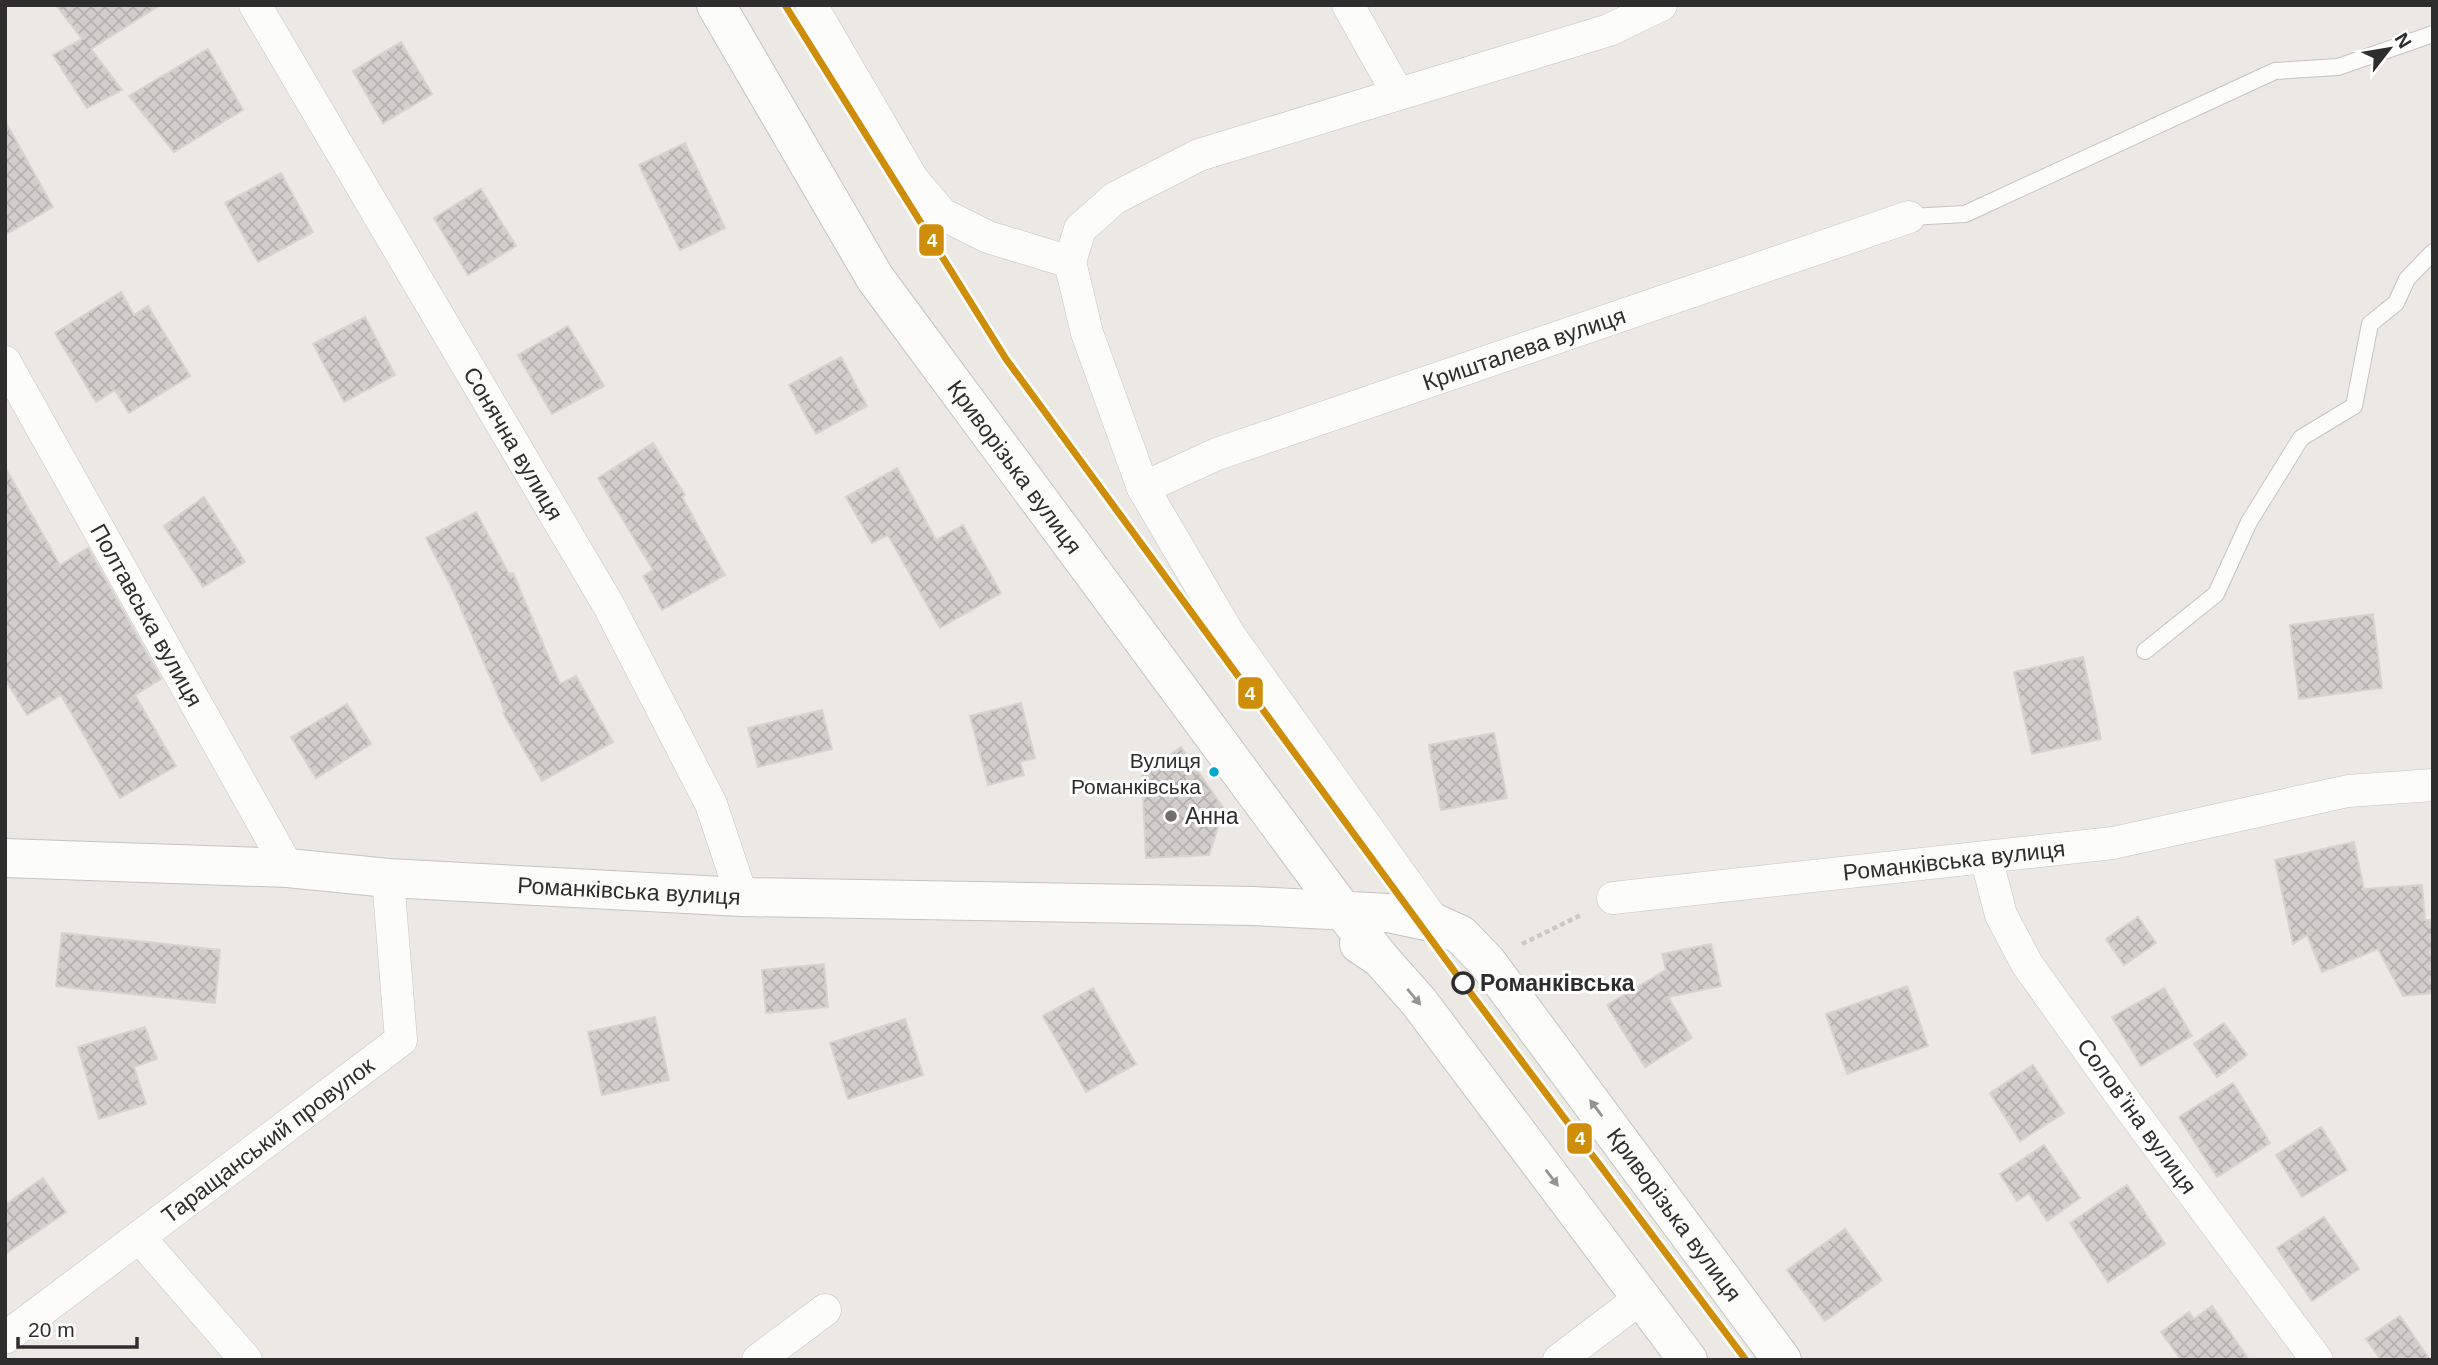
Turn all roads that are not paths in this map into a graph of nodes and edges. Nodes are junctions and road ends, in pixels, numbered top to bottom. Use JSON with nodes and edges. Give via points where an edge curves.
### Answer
{"nodes":[{"id":1,"x":255,"y":5,"type":"edge"},
{"id":2,"x":716,"y":5,"type":"edge"},
{"id":3,"x":811,"y":5,"type":"edge"},
{"id":4,"x":1348,"y":5,"type":"edge"},
{"id":5,"x":1661,"y":5,"type":"edge"},
{"id":6,"x":2433,"y":34,"type":"edge"},
{"id":7,"x":1398,"y":94,"type":"junction"},
{"id":8,"x":1909,"y":218,"type":"joint"},
{"id":9,"x":2433,"y":253,"type":"edge"},
{"id":10,"x":1070,"y":261,"type":"junction"},
{"id":11,"x":5,"y":362,"type":"edge"},
{"id":12,"x":1143,"y":488,"type":"junction"},
{"id":13,"x":2146,"y":651,"type":"dead end"},
{"id":14,"x":2433,"y":785,"type":"edge"},
{"id":15,"x":1986,"y":857,"type":"junction"},
{"id":16,"x":5,"y":858,"type":"edge"},
{"id":17,"x":288,"y":868,"type":"junction"},
{"id":18,"x":388,"y":878,"type":"junction"},
{"id":19,"x":742,"y":897,"type":"junction"},
{"id":20,"x":1613,"y":898,"type":"road end"},
{"id":21,"x":1253,"y":906,"type":"junction"},
{"id":22,"x":1343,"y":911,"type":"junction"},
{"id":23,"x":1435,"y":923,"type":"junction"},
{"id":24,"x":1380,"y":958,"type":"junction"},
{"id":25,"x":139,"y":1237,"type":"junction"},
{"id":26,"x":1642,"y":1297,"type":"junction"},
{"id":27,"x":825,"y":1310,"type":"dead end"},
{"id":28,"x":5,"y":1338,"type":"edge"},
{"id":29,"x":246,"y":1360,"type":"edge"},
{"id":30,"x":758,"y":1360,"type":"edge"},
{"id":31,"x":1559,"y":1360,"type":"edge"},
{"id":32,"x":1689,"y":1360,"type":"edge"},
{"id":33,"x":1782,"y":1360,"type":"edge"},
{"id":34,"x":2317,"y":1360,"type":"edge"}],
"edges":[{"from":1,"to":19,"type":"street","name":"Сонячна вулиця","via":[[609,606],[711,804]]},
{"from":2,"to":22,"type":"main road","name":"Криворізька вулиця","via":[[875,278]]},
{"from":3,"to":10,"type":"street","via":[[913,180],[942,214],[988,237]]},
{"from":4,"to":7,"type":"street"},
{"from":5,"to":7,"type":"street","via":[[1608,30]]},
{"from":6,"to":8,"type":"lane","via":[[2338,67],[2276,71],[1965,214]]},
{"from":7,"to":10,"type":"street","via":[[1199,155],[1115,198],[1080,229]]},
{"from":8,"to":12,"type":"street","name":"Кришталева вулиця","via":[[1217,454]]},
{"from":9,"to":13,"type":"lane","via":[[2407,279],[2396,303],[2370,324],[2354,406],[2301,438],[2249,522],[2216,594]]},
{"from":10,"to":12,"type":"street","via":[[1087,333]]},
{"from":11,"to":17,"type":"street","name":"Полтавська вулиця"},
{"from":12,"to":23,"type":"street","via":[[1230,636]]},
{"from":14,"to":15,"type":"street","name":"Романківська вулиця","via":[[2348,791],[2113,843]]},
{"from":15,"to":20,"type":"street","name":"Романківська вулиця"},
{"from":15,"to":34,"type":"street","name":"Соловʼїна вулиця","via":[[2001,915],[2028,964]]},
{"from":16,"to":17,"type":"main road","name":"Романківська вулиця"},
{"from":17,"to":18,"type":"main road","name":"Романківська вулиця"},
{"from":18,"to":19,"type":"main road","name":"Романківська вулиця"},
{"from":18,"to":25,"type":"street","name":"Таращанський провулок","via":[[401,1040]]},
{"from":19,"to":21,"type":"main road","name":"Романківська вулиця"},
{"from":21,"to":22,"type":"main road","name":"Криворізька вулиця"},
{"from":21,"to":24,"type":"main road","name":"Криворізька вулиця","via":[[1335,928]]},
{"from":22,"to":23,"type":"main road","name":"Криворізька вулиця","via":[[1388,913]]},
{"from":22,"to":24,"type":"main road","name":"Криворізька вулиця"},
{"from":33,"to":23,"type":"main road","name":"Криворізька вулиця","one_way":true,"via":[[1487,962],[1461,935]]},
{"from":24,"to":26,"type":"main road","name":"Криворізька вулиця","one_way":true,"via":[[1419,1002]]},
{"from":25,"to":28,"type":"street","name":"Таращанський провулок"},
{"from":25,"to":29,"type":"street"},
{"from":26,"to":31,"type":"street"},
{"from":26,"to":32,"type":"main road","name":"Криворізька вулиця"},
{"from":27,"to":30,"type":"street"}]}
